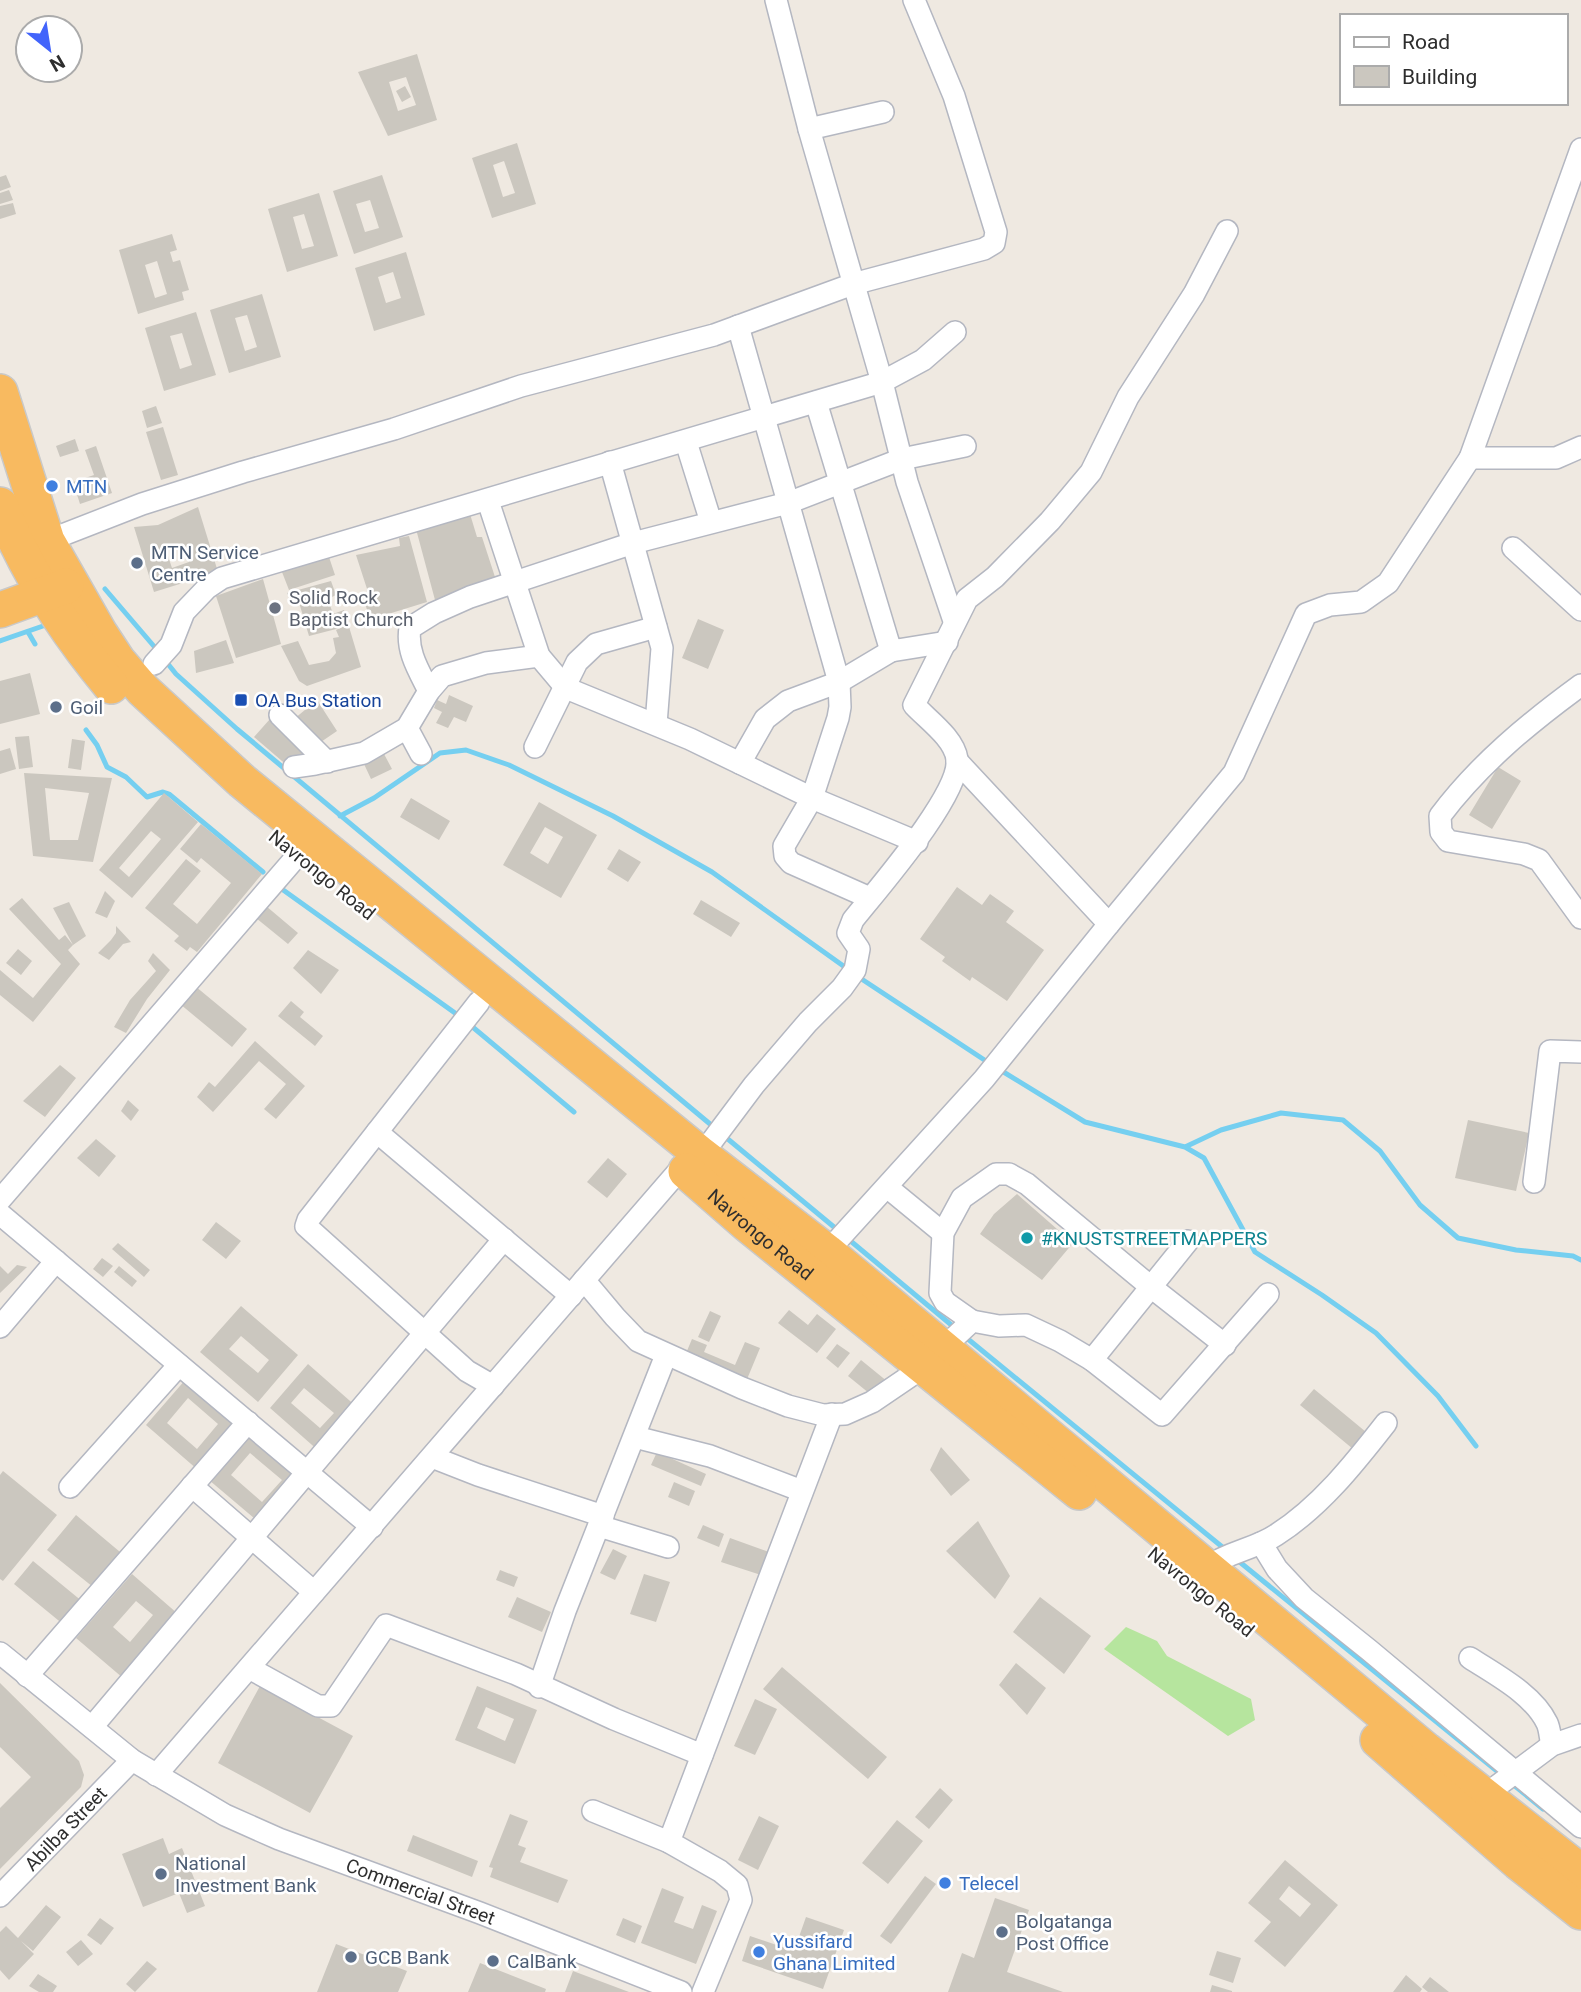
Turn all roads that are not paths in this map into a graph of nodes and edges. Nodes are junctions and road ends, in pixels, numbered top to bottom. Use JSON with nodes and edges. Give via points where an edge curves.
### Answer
{"nodes":[{"id":1,"x":776,"y":0,"type":"edge"},
{"id":2,"x":914,"y":0,"type":"edge"},
{"id":3,"x":883,"y":113,"type":"dead end"},
{"id":4,"x":809,"y":129,"type":"junction"},
{"id":5,"x":1581,"y":149,"type":"edge"},
{"id":6,"x":1227,"y":231,"type":"dead end"},
{"id":7,"x":853,"y":284,"type":"junction"},
{"id":8,"x":738,"y":326,"type":"junction"},
{"id":9,"x":955,"y":332,"type":"dead end"},
{"id":10,"x":882,"y":382,"type":"junction"},
{"id":11,"x":0,"y":392,"type":"edge"},
{"id":12,"x":816,"y":402,"type":"junction"},
{"id":13,"x":764,"y":418,"type":"junction"},
{"id":14,"x":686,"y":442,"type":"junction"},
{"id":15,"x":965,"y":446,"type":"dead end"},
{"id":16,"x":1581,"y":447,"type":"edge"},
{"id":17,"x":1470,"y":458,"type":"junction"},
{"id":18,"x":902,"y":459,"type":"junction"},
{"id":19,"x":21,"y":462,"type":"junction"},
{"id":20,"x":610,"y":463,"type":"junction"},
{"id":21,"x":840,"y":482,"type":"junction"},
{"id":22,"x":488,"y":501,"type":"junction"},
{"id":23,"x":788,"y":503,"type":"junction"},
{"id":24,"x":0,"y":509,"type":"edge"},
{"id":25,"x":711,"y":522,"type":"junction"},
{"id":26,"x":47,"y":541,"type":"junction"},
{"id":27,"x":633,"y":543,"type":"junction"},
{"id":28,"x":1513,"y":548,"type":"dead end"},
{"id":29,"x":515,"y":583,"type":"junction"},
{"id":30,"x":59,"y":589,"type":"junction"},
{"id":31,"x":0,"y":610,"type":"edge"},
{"id":32,"x":1581,"y":610,"type":"edge"},
{"id":33,"x":954,"y":621,"type":"junction"},
{"id":34,"x":656,"y":627,"type":"junction"},
{"id":35,"x":947,"y":642,"type":"junction"},
{"id":36,"x":891,"y":651,"type":"junction"},
{"id":37,"x":539,"y":656,"type":"junction"},
{"id":38,"x":154,"y":664,"type":"dead end"},
{"id":39,"x":839,"y":682,"type":"junction"},
{"id":40,"x":1581,"y":685,"type":"edge"},
{"id":41,"x":566,"y":688,"type":"junction"},
{"id":42,"x":429,"y":691,"type":"junction"},
{"id":43,"x":280,"y":715,"type":"dead end"},
{"id":44,"x":656,"y":724,"type":"junction"},
{"id":45,"x":407,"y":727,"type":"junction"},
{"id":46,"x":535,"y":747,"type":"dead end"},
{"id":47,"x":421,"y":754,"type":"dead end"},
{"id":48,"x":957,"y":761,"type":"junction"},
{"id":49,"x":327,"y":762,"type":"junction"},
{"id":50,"x":740,"y":763,"type":"junction"},
{"id":51,"x":294,"y":766,"type":"dead end"},
{"id":52,"x":812,"y":798,"type":"junction"},
{"id":53,"x":917,"y":842,"type":"junction"},
{"id":54,"x":297,"y":856,"type":"junction"},
{"id":55,"x":870,"y":898,"type":"junction"},
{"id":56,"x":1581,"y":918,"type":"edge"},
{"id":57,"x":1109,"y":924,"type":"junction"},
{"id":58,"x":479,"y":1002,"type":"junction"},
{"id":59,"x":1581,"y":1052,"type":"edge"},
{"id":60,"x":377,"y":1132,"type":"junction"},
{"id":61,"x":691,"y":1160,"type":"junction"},
{"id":62,"x":1534,"y":1182,"type":"dead end"},
{"id":63,"x":887,"y":1187,"type":"junction"},
{"id":64,"x":0,"y":1200,"type":"edge"},
{"id":65,"x":0,"y":1214,"type":"edge"},
{"id":66,"x":943,"y":1233,"type":"junction"},
{"id":67,"x":504,"y":1239,"type":"junction"},
{"id":68,"x":1188,"y":1241,"type":"dead end"},
{"id":69,"x":827,"y":1252,"type":"junction"},
{"id":70,"x":56,"y":1261,"type":"junction"},
{"id":71,"x":1151,"y":1287,"type":"junction"},
{"id":72,"x":578,"y":1288,"type":"junction"},
{"id":73,"x":1268,"y":1294,"type":"dead end"},
{"id":74,"x":972,"y":1321,"type":"junction"},
{"id":75,"x":0,"y":1327,"type":"edge"},
{"id":76,"x":424,"y":1333,"type":"junction"},
{"id":77,"x":1225,"y":1345,"type":"junction"},
{"id":78,"x":666,"y":1355,"type":"junction"},
{"id":79,"x":933,"y":1358,"type":"junction"},
{"id":80,"x":1092,"y":1360,"type":"junction"},
{"id":81,"x":179,"y":1364,"type":"junction"},
{"id":82,"x":493,"y":1386,"type":"junction"},
{"id":83,"x":832,"y":1414,"type":"junction"},
{"id":84,"x":248,"y":1422,"type":"junction"},
{"id":85,"x":1386,"y":1423,"type":"dead end"},
{"id":86,"x":635,"y":1437,"type":"junction"},
{"id":87,"x":432,"y":1457,"type":"junction"},
{"id":88,"x":307,"y":1472,"type":"junction"},
{"id":89,"x":192,"y":1486,"type":"junction"},
{"id":90,"x":70,"y":1487,"type":"dead end"},
{"id":91,"x":802,"y":1491,"type":"junction"},
{"id":92,"x":601,"y":1521,"type":"junction"},
{"id":93,"x":372,"y":1527,"type":"junction"},
{"id":94,"x":252,"y":1538,"type":"junction"},
{"id":95,"x":1261,"y":1543,"type":"junction"},
{"id":96,"x":668,"y":1547,"type":"dead end"},
{"id":97,"x":1207,"y":1567,"type":"junction"},
{"id":98,"x":314,"y":1592,"type":"junction"},
{"id":99,"x":0,"y":1653,"type":"edge"},
{"id":100,"x":1470,"y":1658,"type":"dead end"},
{"id":101,"x":249,"y":1668,"type":"junction"},
{"id":102,"x":27,"y":1676,"type":"junction"},
{"id":103,"x":540,"y":1686,"type":"junction"},
{"id":104,"x":92,"y":1727,"type":"junction"},
{"id":105,"x":1581,"y":1735,"type":"edge"},
{"id":106,"x":1552,"y":1745,"type":"junction"},
{"id":107,"x":702,"y":1755,"type":"junction"},
{"id":108,"x":132,"y":1760,"type":"junction"},
{"id":109,"x":156,"y":1775,"type":"junction"},
{"id":110,"x":1501,"y":1782,"type":"junction"},
{"id":111,"x":593,"y":1811,"type":"dead end"},
{"id":112,"x":1581,"y":1827,"type":"edge"},
{"id":113,"x":669,"y":1842,"type":"junction"},
{"id":114,"x":1581,"y":1872,"type":"edge"},
{"id":115,"x":0,"y":1896,"type":"edge"},
{"id":116,"x":1581,"y":1912,"type":"edge"},
{"id":117,"x":681,"y":1992,"type":"edge"},
{"id":118,"x":703,"y":1992,"type":"edge"}],
"edges":[{"from":1,"to":4,"type":"street"},
{"from":2,"to":7,"type":"street","via":[[954,96],[996,232],[994,243]]},
{"from":3,"to":4,"type":"street"},
{"from":4,"to":7,"type":"street"},
{"from":5,"to":17,"type":"street"},
{"from":6,"to":33,"type":"street","via":[[1194,294],[1128,397],[1091,472],[1050,521],[967,599]]},
{"from":7,"to":8,"type":"street"},
{"from":7,"to":10,"type":"street"},
{"from":8,"to":13,"type":"street"},
{"from":8,"to":26,"type":"street","via":[[521,386],[231,476]]},
{"from":9,"to":10,"type":"street","via":[[923,360]]},
{"from":10,"to":12,"type":"street"},
{"from":10,"to":18,"type":"street"},
{"from":11,"to":19,"type":"highway","name":"Navrongo Road"},
{"from":12,"to":13,"type":"street"},
{"from":12,"to":21,"type":"street"},
{"from":13,"to":14,"type":"street"},
{"from":13,"to":23,"type":"street"},
{"from":14,"to":20,"type":"street"},
{"from":14,"to":25,"type":"street"},
{"from":15,"to":18,"type":"street"},
{"from":16,"to":17,"type":"street","via":[[1556,458]]},
{"from":17,"to":57,"type":"street","via":[[1388,583],[1361,602],[1330,605],[1306,614],[1234,773]]},
{"from":18,"to":21,"type":"street"},
{"from":18,"to":33,"type":"street"},
{"from":19,"to":24,"type":"highway"},
{"from":19,"to":26,"type":"highway","name":"Navrongo Road"},
{"from":20,"to":22,"type":"street"},
{"from":20,"to":27,"type":"street"},
{"from":21,"to":23,"type":"street"},
{"from":21,"to":36,"type":"street"},
{"from":22,"to":29,"type":"street"},
{"from":22,"to":38,"type":"street","via":[[222,579],[184,612],[171,645]]},
{"from":23,"to":25,"type":"street"},
{"from":23,"to":39,"type":"street"},
{"from":24,"to":30,"type":"highway","name":"Navrongo Road","via":[[21,552]]},
{"from":25,"to":27,"type":"street"},
{"from":26,"to":30,"type":"highway","name":"Navrongo Road"},
{"from":27,"to":29,"type":"street"},
{"from":27,"to":34,"type":"street"},
{"from":28,"to":32,"type":"street"},
{"from":29,"to":37,"type":"street"},
{"from":29,"to":42,"type":"street","via":[[470,597],[410,628],[413,658]]},
{"from":30,"to":31,"type":"highway"},
{"from":30,"to":54,"type":"highway","name":"Navrongo Road","via":[[75,642],[111,687],[215,788]]},
{"from":30,"to":61,"type":"highway","name":"Navrongo Road","via":[[143,690],[242,781]]},
{"from":33,"to":35,"type":"street"},
{"from":34,"to":41,"type":"street","via":[[596,645],[577,662]]},
{"from":34,"to":44,"type":"street","via":[[662,648]]},
{"from":35,"to":36,"type":"street"},
{"from":35,"to":48,"type":"street","via":[[914,705],[953,746]]},
{"from":36,"to":39,"type":"street"},
{"from":37,"to":41,"type":"street"},
{"from":37,"to":42,"type":"street","via":[[486,663],[442,677]]},
{"from":39,"to":50,"type":"street","via":[[788,701],[765,719]]},
{"from":39,"to":52,"type":"street","via":[[838,718]]},
{"from":40,"to":56,"type":"street","via":[[1515,735],[1440,816],[1441,832],[1448,841],[1539,860]]},
{"from":41,"to":44,"type":"street"},
{"from":41,"to":46,"type":"street"},
{"from":42,"to":45,"type":"street"},
{"from":43,"to":49,"type":"street"},
{"from":44,"to":50,"type":"street"},
{"from":45,"to":47,"type":"street"},
{"from":45,"to":49,"type":"street","via":[[363,753]]},
{"from":48,"to":53,"type":"street","via":[[950,785]]},
{"from":48,"to":57,"type":"street"},
{"from":49,"to":51,"type":"street"},
{"from":50,"to":52,"type":"street"},
{"from":52,"to":53,"type":"street"},
{"from":52,"to":55,"type":"street","via":[[784,846],[785,856],[791,863]]},
{"from":53,"to":55,"type":"street"},
{"from":54,"to":58,"type":"highway","name":"Navrongo Road"},
{"from":54,"to":64,"type":"street"},
{"from":55,"to":61,"type":"street","via":[[848,933],[859,949],[855,970]]},
{"from":57,"to":63,"type":"street","via":[[984,1079]]},
{"from":58,"to":60,"type":"street"},
{"from":58,"to":61,"type":"highway","name":"Navrongo Road"},
{"from":59,"to":62,"type":"street","via":[[1550,1051]]},
{"from":60,"to":67,"type":"street"},
{"from":60,"to":76,"type":"street","via":[[306,1226]]},
{"from":61,"to":69,"type":"highway","name":"Navrongo Road"},
{"from":61,"to":72,"type":"street"},
{"from":61,"to":79,"type":"highway","name":"Navrongo Road","via":[[748,1225]]},
{"from":63,"to":66,"type":"street"},
{"from":63,"to":69,"type":"street"},
{"from":65,"to":70,"type":"street"},
{"from":66,"to":71,"type":"street","via":[[962,1198],[996,1174],[1009,1174]]},
{"from":66,"to":74,"type":"street","via":[[940,1293]]},
{"from":67,"to":72,"type":"street"},
{"from":67,"to":76,"type":"street"},
{"from":68,"to":71,"type":"street"},
{"from":69,"to":79,"type":"highway","name":"Navrongo Road"},
{"from":70,"to":75,"type":"street"},
{"from":70,"to":81,"type":"street"},
{"from":71,"to":77,"type":"street"},
{"from":71,"to":80,"type":"street"},
{"from":72,"to":78,"type":"street","via":[[638,1341]]},
{"from":72,"to":82,"type":"street"},
{"from":73,"to":77,"type":"street"},
{"from":74,"to":79,"type":"street"},
{"from":74,"to":80,"type":"street","via":[[1026,1325]]},
{"from":76,"to":82,"type":"street","via":[[467,1371]]},
{"from":76,"to":88,"type":"street"},
{"from":77,"to":80,"type":"street","via":[[1162,1415]]},
{"from":78,"to":83,"type":"street","via":[[788,1406]]},
{"from":78,"to":86,"type":"street"},
{"from":79,"to":83,"type":"street","via":[[872,1402]]},
{"from":79,"to":97,"type":"highway","name":"Navrongo Road"},
{"from":79,"to":116,"type":"highway","name":"Navrongo Road"},
{"from":81,"to":84,"type":"street"},
{"from":81,"to":90,"type":"street"},
{"from":82,"to":87,"type":"street"},
{"from":83,"to":91,"type":"street"},
{"from":84,"to":88,"type":"street"},
{"from":84,"to":89,"type":"street"},
{"from":85,"to":95,"type":"street","via":[[1317,1504]]},
{"from":86,"to":91,"type":"street","via":[[710,1456]]},
{"from":86,"to":92,"type":"street"},
{"from":87,"to":92,"type":"street"},
{"from":87,"to":93,"type":"street"},
{"from":88,"to":93,"type":"street"},
{"from":88,"to":94,"type":"street"},
{"from":89,"to":94,"type":"street"},
{"from":89,"to":102,"type":"street"},
{"from":91,"to":107,"type":"street"},
{"from":92,"to":96,"type":"street"},
{"from":92,"to":103,"type":"street"},
{"from":93,"to":98,"type":"street"},
{"from":94,"to":98,"type":"street"},
{"from":94,"to":104,"type":"street"},
{"from":95,"to":97,"type":"street"},
{"from":95,"to":110,"type":"street","via":[[1304,1598],[1370,1650]]},
{"from":97,"to":110,"type":"highway","name":"Navrongo Road","via":[[1426,1750]]},
{"from":98,"to":101,"type":"street"},
{"from":99,"to":102,"type":"street","name":"Commercial Street"},
{"from":100,"to":106,"type":"street","via":[[1535,1707],[1547,1723]]},
{"from":101,"to":103,"type":"street","via":[[318,1706],[331,1706],[386,1625]]},
{"from":101,"to":109,"type":"street"},
{"from":102,"to":104,"type":"street","name":"Commercial Street"},
{"from":103,"to":107,"type":"street"},
{"from":104,"to":108,"type":"street","name":"Commercial Street"},
{"from":105,"to":106,"type":"street"},
{"from":106,"to":110,"type":"street"},
{"from":107,"to":113,"type":"street"},
{"from":108,"to":109,"type":"street","name":"Commercial Street"},
{"from":108,"to":115,"type":"street","name":"Abilba Street"},
{"from":109,"to":117,"type":"street","name":"Commercial Street","via":[[225,1815],[279,1839]]},
{"from":110,"to":112,"type":"street"},
{"from":110,"to":114,"type":"highway","name":"Navrongo Road"},
{"from":111,"to":113,"type":"street"},
{"from":113,"to":118,"type":"street","via":[[720,1871],[737,1885],[741,1900]]}]}
